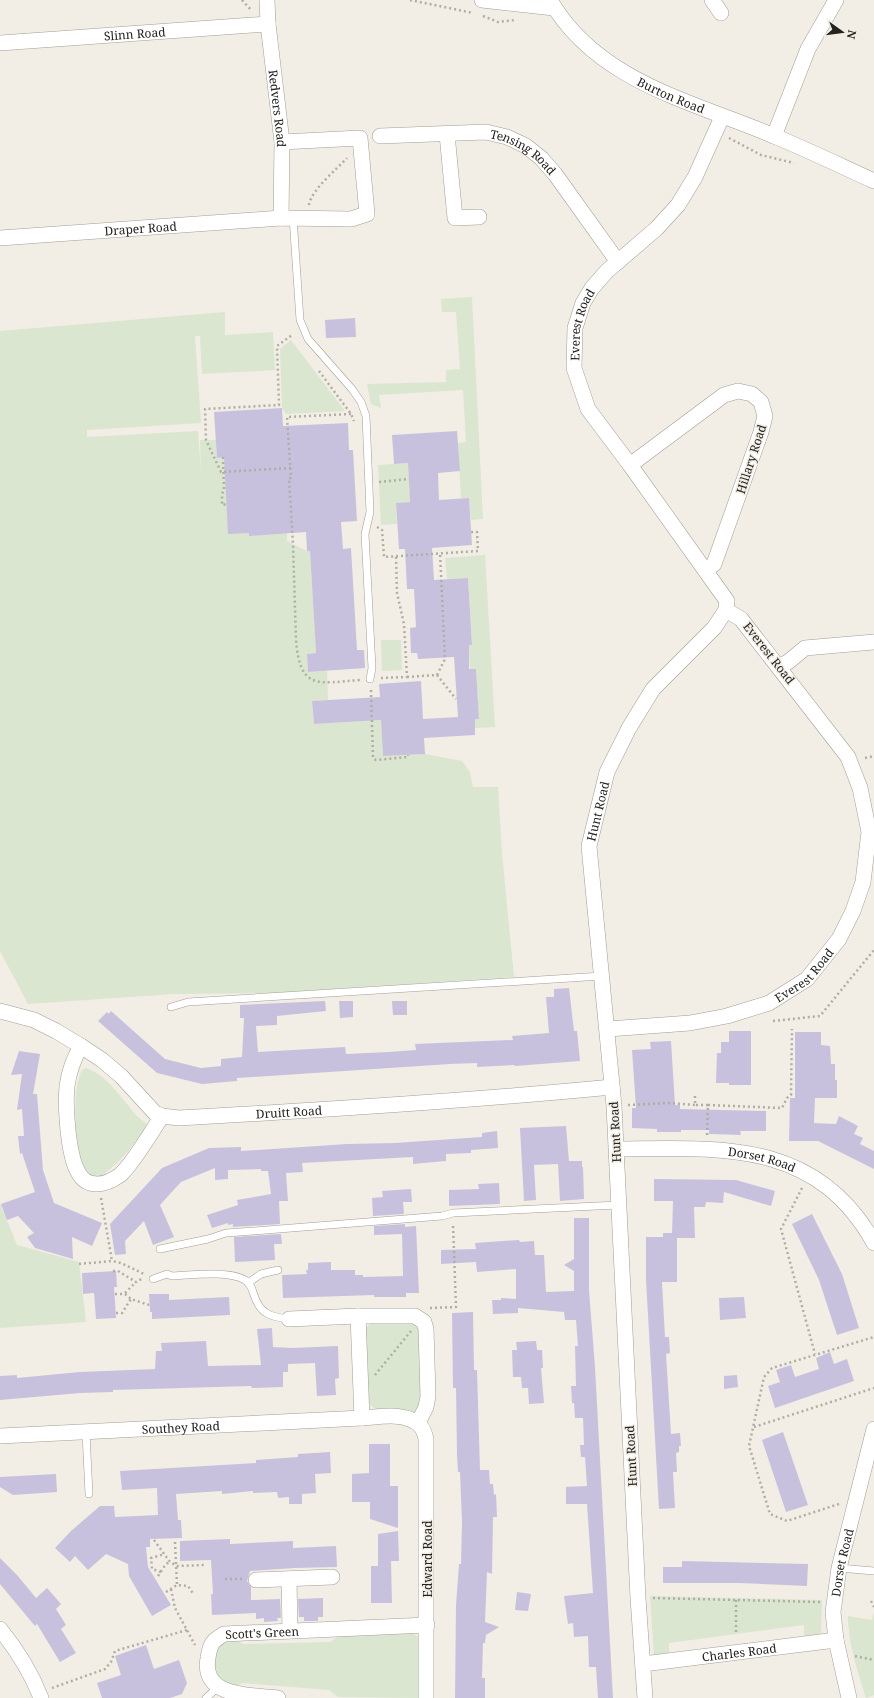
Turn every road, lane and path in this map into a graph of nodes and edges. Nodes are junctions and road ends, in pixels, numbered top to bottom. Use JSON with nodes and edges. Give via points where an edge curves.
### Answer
{"nodes":[{"id":1,"x":267,"y":0,"type":"edge"},
{"id":2,"x":482,"y":0,"type":"edge"},
{"id":3,"x":712,"y":0,"type":"edge"},
{"id":4,"x":836,"y":0,"type":"edge"},
{"id":5,"x":552,"y":4,"type":"edge"},
{"id":6,"x":721,"y":13,"type":"dead end"},
{"id":7,"x":268,"y":24,"type":"junction"},
{"id":8,"x":0,"y":43,"type":"edge"},
{"id":9,"x":722,"y":117,"type":"junction"},
{"id":10,"x":446,"y":134,"type":"junction"},
{"id":11,"x":380,"y":136,"type":"dead end"},
{"id":12,"x":774,"y":136,"type":"junction"},
{"id":13,"x":282,"y":142,"type":"junction"},
{"id":14,"x":361,"y":143,"type":"junction"},
{"id":15,"x":874,"y":181,"type":"edge"},
{"id":16,"x":294,"y":217,"type":"junction"},
{"id":17,"x":479,"y":217,"type":"dead end"},
{"id":18,"x":0,"y":238,"type":"edge"},
{"id":19,"x":618,"y":262,"type":"junction"},
{"id":20,"x":292,"y":335,"type":"dead end"},
{"id":21,"x":351,"y":414,"type":"dead end"},
{"id":22,"x":223,"y":457,"type":"dead end"},
{"id":23,"x":630,"y":465,"type":"junction"},
{"id":24,"x":291,"y":468,"type":"junction"},
{"id":25,"x":224,"y":472,"type":"junction"},
{"id":26,"x":409,"y":479,"type":"dead end"},
{"id":27,"x":369,"y":483,"type":"junction"},
{"id":28,"x":227,"y":504,"type":"dead end"},
{"id":29,"x":368,"y":523,"type":"junction"},
{"id":30,"x":471,"y":532,"type":"dead end"},
{"id":31,"x":440,"y":553,"type":"junction"},
{"id":32,"x":396,"y":556,"type":"junction"},
{"id":33,"x":706,"y":570,"type":"junction"},
{"id":34,"x":726,"y":610,"type":"junction"},
{"id":35,"x":874,"y":642,"type":"edge"},
{"id":36,"x":779,"y":666,"type":"junction"},
{"id":37,"x":437,"y":675,"type":"junction"},
{"id":38,"x":407,"y":677,"type":"junction"},
{"id":39,"x":370,"y":679,"type":"junction"},
{"id":40,"x":456,"y":699,"type":"dead end"},
{"id":41,"x":408,"y":755,"type":"dead end"},
{"id":42,"x":874,"y":950,"type":"edge"},
{"id":43,"x":602,"y":976,"type":"junction"},
{"id":44,"x":171,"y":1006,"type":"dead end"},
{"id":45,"x":0,"y":1011,"type":"edge"},
{"id":46,"x":773,"y":1021,"type":"dead end"},
{"id":47,"x":792,"y":1029,"type":"dead end"},
{"id":48,"x":608,"y":1030,"type":"junction"},
{"id":49,"x":81,"y":1046,"type":"junction"},
{"id":50,"x":612,"y":1087,"type":"junction"},
{"id":51,"x":695,"y":1096,"type":"dead end"},
{"id":52,"x":695,"y":1105,"type":"junction"},
{"id":53,"x":614,"y":1106,"type":"junction"},
{"id":54,"x":708,"y":1106,"type":"junction"},
{"id":55,"x":162,"y":1116,"type":"junction"},
{"id":56,"x":617,"y":1149,"type":"junction"},
{"id":57,"x":707,"y":1149,"type":"junction"},
{"id":58,"x":810,"y":1174,"type":"junction"},
{"id":59,"x":99,"y":1184,"type":"junction"},
{"id":60,"x":618,"y":1205,"type":"junction"},
{"id":61,"x":453,"y":1213,"type":"junction"},
{"id":62,"x":874,"y":1243,"type":"edge"},
{"id":63,"x":160,"y":1249,"type":"dead end"},
{"id":64,"x":112,"y":1261,"type":"junction"},
{"id":65,"x":79,"y":1264,"type":"dead end"},
{"id":66,"x":278,"y":1270,"type":"dead end"},
{"id":67,"x":113,"y":1271,"type":"dead end"},
{"id":68,"x":153,"y":1279,"type":"dead end"},
{"id":69,"x":136,"y":1282,"type":"junction"},
{"id":70,"x":248,"y":1283,"type":"junction"},
{"id":71,"x":115,"y":1294,"type":"dead end"},
{"id":72,"x":125,"y":1294,"type":"junction"},
{"id":73,"x":131,"y":1299,"type":"junction"},
{"id":74,"x":149,"y":1305,"type":"dead end"},
{"id":75,"x":116,"y":1313,"type":"dead end"},
{"id":76,"x":358,"y":1316,"type":"junction"},
{"id":77,"x":289,"y":1319,"type":"joint"},
{"id":78,"x":421,"y":1319,"type":"junction"},
{"id":79,"x":874,"y":1337,"type":"edge"},
{"id":80,"x":815,"y":1354,"type":"junction"},
{"id":81,"x":874,"y":1388,"type":"edge"},
{"id":82,"x":361,"y":1392,"type":"junction"},
{"id":83,"x":362,"y":1418,"type":"junction"},
{"id":84,"x":418,"y":1423,"type":"junction"},
{"id":85,"x":754,"y":1428,"type":"junction"},
{"id":86,"x":874,"y":1429,"type":"edge"},
{"id":87,"x":86,"y":1433,"type":"junction"},
{"id":88,"x":0,"y":1436,"type":"edge"},
{"id":89,"x":89,"y":1494,"type":"dead end"},
{"id":90,"x":856,"y":1499,"type":"junction"},
{"id":91,"x":154,"y":1540,"type":"dead end"},
{"id":92,"x":175,"y":1542,"type":"dead end"},
{"id":93,"x":165,"y":1554,"type":"junction"},
{"id":94,"x":170,"y":1562,"type":"junction"},
{"id":95,"x":205,"y":1565,"type":"dead end"},
{"id":96,"x":176,"y":1566,"type":"junction"},
{"id":97,"x":839,"y":1568,"type":"junction"},
{"id":98,"x":874,"y":1571,"type":"edge"},
{"id":99,"x":161,"y":1572,"type":"junction"},
{"id":100,"x":158,"y":1576,"type":"dead end"},
{"id":101,"x":332,"y":1577,"type":"dead end"},
{"id":102,"x":289,"y":1579,"type":"junction"},
{"id":103,"x":256,"y":1580,"type":"dead end"},
{"id":104,"x":177,"y":1585,"type":"junction"},
{"id":105,"x":171,"y":1589,"type":"junction"},
{"id":106,"x":166,"y":1592,"type":"dead end"},
{"id":107,"x":194,"y":1595,"type":"dead end"},
{"id":108,"x":638,"y":1598,"type":"junction"},
{"id":109,"x":736,"y":1600,"type":"junction"},
{"id":110,"x":872,"y":1601,"type":"dead end"},
{"id":111,"x":835,"y":1602,"type":"junction"},
{"id":112,"x":874,"y":1607,"type":"edge"},
{"id":113,"x":427,"y":1625,"type":"junction"},
{"id":114,"x":0,"y":1629,"type":"edge"},
{"id":115,"x":187,"y":1630,"type":"junction"},
{"id":116,"x":290,"y":1631,"type":"junction"},
{"id":117,"x":736,"y":1634,"type":"dead end"},
{"id":118,"x":836,"y":1640,"type":"junction"},
{"id":119,"x":208,"y":1655,"type":"junction"},
{"id":120,"x":643,"y":1664,"type":"junction"},
{"id":121,"x":218,"y":1687,"type":"junction"},
{"id":122,"x":40,"y":1695,"type":"edge"},
{"id":123,"x":257,"y":1697,"type":"edge"},
{"id":124,"x":206,"y":1698,"type":"edge"},
{"id":125,"x":278,"y":1698,"type":"edge"},
{"id":126,"x":426,"y":1698,"type":"edge"},
{"id":127,"x":644,"y":1698,"type":"edge"},
{"id":128,"x":849,"y":1698,"type":"edge"}],
"edges":[{"from":1,"to":7,"type":"street","name":"Redvers Road"},
{"from":2,"to":5,"type":"street","name":"Burton Road"},
{"from":3,"to":6,"type":"street"},
{"from":4,"to":12,"type":"street","via":[[808,49]]},
{"from":5,"to":9,"type":"street","name":"Burton Road","via":[[575,34],[623,73]]},
{"from":7,"to":8,"type":"street","name":"Slinn Road"},
{"from":7,"to":13,"type":"street","name":"Redvers Road"},
{"from":9,"to":12,"type":"street","name":"Burton Road"},
{"from":9,"to":19,"type":"street","name":"Everest Road","via":[[695,177],[678,205],[656,229]]},
{"from":10,"to":11,"type":"street","name":"Tensing Road"},
{"from":10,"to":17,"type":"street","via":[[455,218]]},
{"from":10,"to":19,"type":"street","name":"Tensing Road","via":[[486,132],[526,146],[555,174]]},
{"from":12,"to":15,"type":"street","name":"Burton Road"},
{"from":13,"to":14,"type":"street","via":[[360,138]]},
{"from":13,"to":16,"type":"street","name":"Redvers Road"},
{"from":14,"to":16,"type":"path"},
{"from":14,"to":16,"type":"street","name":"Draper Road","via":[[367,214],[350,219]]},
{"from":16,"to":18,"type":"street","name":"Draper Road"},
{"from":16,"to":27,"type":"lane","via":[[300,320],[308,339],[361,402],[366,416]]},
{"from":19,"to":23,"type":"street","name":"Everest Road","via":[[592,288],[583,303],[575,328],[574,368],[588,409]]},
{"from":20,"to":25,"type":"path","via":[[277,346],[279,405],[205,409],[206,440],[221,472]]},
{"from":21,"to":24,"type":"path","via":[[287,417]]},
{"from":22,"to":25,"type":"path"},
{"from":23,"to":33,"type":"street","name":"Everest Road"},
{"from":23,"to":33,"type":"street","name":"Hillary Road","via":[[724,395],[738,391],[752,394],[761,402],[765,416],[761,432],[714,564]]},
{"from":24,"to":25,"type":"path"},
{"from":24,"to":39,"type":"path","via":[[292,478],[289,478],[296,640],[297,653],[304,674],[318,682]]},
{"from":25,"to":28,"type":"path","via":[[222,505]]},
{"from":26,"to":27,"type":"path"},
{"from":27,"to":29,"type":"lane"},
{"from":29,"to":32,"type":"path","via":[[382,530],[384,557]]},
{"from":29,"to":39,"type":"lane","via":[[366,534],[372,668]]},
{"from":30,"to":31,"type":"path","via":[[477,532],[478,551]]},
{"from":31,"to":32,"type":"path"},
{"from":31,"to":37,"type":"path","via":[[445,659]]},
{"from":32,"to":38,"type":"path","via":[[397,593],[404,624]]},
{"from":33,"to":34,"type":"street","name":"Everest Road","via":[[727,601]]},
{"from":34,"to":36,"type":"street","name":"Everest Road","via":[[741,619]]},
{"from":34,"to":43,"type":"street","name":"Hunt Road","via":[[714,628],[653,689],[629,728],[608,772],[589,846]]},
{"from":35,"to":36,"type":"street","via":[[805,648]]},
{"from":36,"to":48,"type":"street","name":"Everest Road","via":[[848,757],[860,788],[868,832],[863,882],[854,910],[839,939],[807,979],[769,1003],[726,1016],[690,1023]]},
{"from":37,"to":38,"type":"path"},
{"from":37,"to":40,"type":"path"},
{"from":38,"to":39,"type":"path"},
{"from":39,"to":41,"type":"path","via":[[373,758],[408,758]]},
{"from":42,"to":46,"type":"path","via":[[820,1016]]},
{"from":43,"to":44,"type":"lane","via":[[195,1001]]},
{"from":43,"to":48,"type":"street","name":"Hunt Road"},
{"from":45,"to":49,"type":"street","name":"Druitt Road","via":[[34,1020]]},
{"from":47,"to":54,"type":"path","via":[[791,1095],[782,1108]]},
{"from":48,"to":50,"type":"street","name":"Hunt Road"},
{"from":49,"to":55,"type":"street","name":"Druitt Road","via":[[121,1076],[146,1105]]},
{"from":49,"to":59,"type":"street","via":[[67,1086],[71,1154],[82,1178]]},
{"from":50,"to":53,"type":"street","name":"Hunt Road"},
{"from":50,"to":55,"type":"street","name":"Druitt Road","via":[[315,1110],[179,1118]]},
{"from":51,"to":52,"type":"path"},
{"from":52,"to":53,"type":"path","via":[[670,1103]]},
{"from":52,"to":54,"type":"path"},
{"from":53,"to":56,"type":"street","name":"Hunt Road"},
{"from":54,"to":57,"type":"path"},
{"from":55,"to":59,"type":"street","via":[[120,1175],[105,1184]]},
{"from":56,"to":57,"type":"street","name":"Dorset Road"},
{"from":56,"to":60,"type":"street","name":"Hunt Road"},
{"from":57,"to":58,"type":"street","name":"Dorset Road","via":[[747,1152],[790,1164]]},
{"from":58,"to":62,"type":"street","name":"Dorset Road","via":[[831,1189],[862,1222]]},
{"from":58,"to":80,"type":"path","via":[[781,1229]]},
{"from":59,"to":64,"type":"path"},
{"from":60,"to":61,"type":"lane"},
{"from":60,"to":108,"type":"street","name":"Hunt Road"},
{"from":61,"to":63,"type":"lane","via":[[435,1217],[226,1233]]},
{"from":61,"to":78,"type":"path","via":[[456,1307],[428,1308]]},
{"from":64,"to":65,"type":"path"},
{"from":64,"to":69,"type":"path","via":[[146,1276]]},
{"from":66,"to":70,"type":"lane","via":[[261,1274]]},
{"from":67,"to":69,"type":"path","via":[[118,1271]]},
{"from":68,"to":70,"type":"lane","via":[[167,1274],[220,1274],[244,1279]]},
{"from":69,"to":72,"type":"path"},
{"from":70,"to":77,"type":"lane","via":[[258,1307],[276,1317]]},
{"from":71,"to":72,"type":"path"},
{"from":72,"to":73,"type":"path"},
{"from":73,"to":74,"type":"path"},
{"from":73,"to":75,"type":"path","via":[[122,1313]]},
{"from":76,"to":77,"type":"street"},
{"from":76,"to":78,"type":"street","via":[[415,1316]]},
{"from":76,"to":82,"type":"street"},
{"from":78,"to":82,"type":"path"},
{"from":78,"to":84,"type":"street","via":[[426,1329],[428,1396]]},
{"from":79,"to":80,"type":"path"},
{"from":80,"to":85,"type":"path","via":[[772,1368],[764,1377]]},
{"from":81,"to":85,"type":"path"},
{"from":82,"to":83,"type":"street"},
{"from":83,"to":84,"type":"street","via":[[397,1417]]},
{"from":83,"to":87,"type":"street","name":"Southey Road"},
{"from":84,"to":113,"type":"street","name":"Edward Road","via":[[424,1433],[427,1449]]},
{"from":85,"to":90,"type":"path","via":[[749,1446],[770,1514],[787,1521]]},
{"from":86,"to":90,"type":"street","name":"Dorset Road"},
{"from":87,"to":88,"type":"street","name":"Southey Road"},
{"from":87,"to":89,"type":"lane"},
{"from":90,"to":97,"type":"street","name":"Dorset Road"},
{"from":91,"to":93,"type":"path"},
{"from":92,"to":96,"type":"path"},
{"from":93,"to":94,"type":"path"},
{"from":93,"to":99,"type":"path","via":[[151,1558],[152,1569]]},
{"from":94,"to":96,"type":"path"},
{"from":94,"to":99,"type":"path"},
{"from":95,"to":96,"type":"path"},
{"from":96,"to":104,"type":"path"},
{"from":97,"to":98,"type":"lane"},
{"from":97,"to":111,"type":"street","name":"Dorset Road"},
{"from":99,"to":100,"type":"path"},
{"from":101,"to":102,"type":"street"},
{"from":102,"to":103,"type":"street"},
{"from":102,"to":116,"type":"street"},
{"from":104,"to":105,"type":"path"},
{"from":104,"to":107,"type":"path","via":[[188,1586]]},
{"from":105,"to":106,"type":"path"},
{"from":105,"to":115,"type":"path","via":[[175,1608]]},
{"from":108,"to":109,"type":"path"},
{"from":108,"to":120,"type":"street","name":"Hunt Road"},
{"from":109,"to":111,"type":"path"},
{"from":109,"to":117,"type":"path"},
{"from":110,"to":112,"type":"path"},
{"from":111,"to":118,"type":"street","name":"Dorset Road","via":[[833,1612]]},
{"from":113,"to":116,"type":"street","name":"Scott's Green"},
{"from":113,"to":126,"type":"street","name":"Edward Road"},
{"from":114,"to":122,"type":"street","via":[[15,1647]]},
{"from":115,"to":119,"type":"path","via":[[198,1652]]},
{"from":115,"to":122,"type":"path","via":[[115,1651],[105,1669]]},
{"from":116,"to":119,"type":"street","name":"Scott's Green","via":[[224,1634],[214,1640]]},
{"from":118,"to":120,"type":"street","name":"Charles Road"},
{"from":118,"to":128,"type":"street","name":"Dorset Road"},
{"from":119,"to":121,"type":"street","via":[[208,1671]]},
{"from":120,"to":127,"type":"street","name":"Hunt Road"},
{"from":121,"to":123,"type":"street","via":[[228,1692]]},
{"from":121,"to":124,"type":"lane"},
{"from":123,"to":125,"type":"street"}]}
